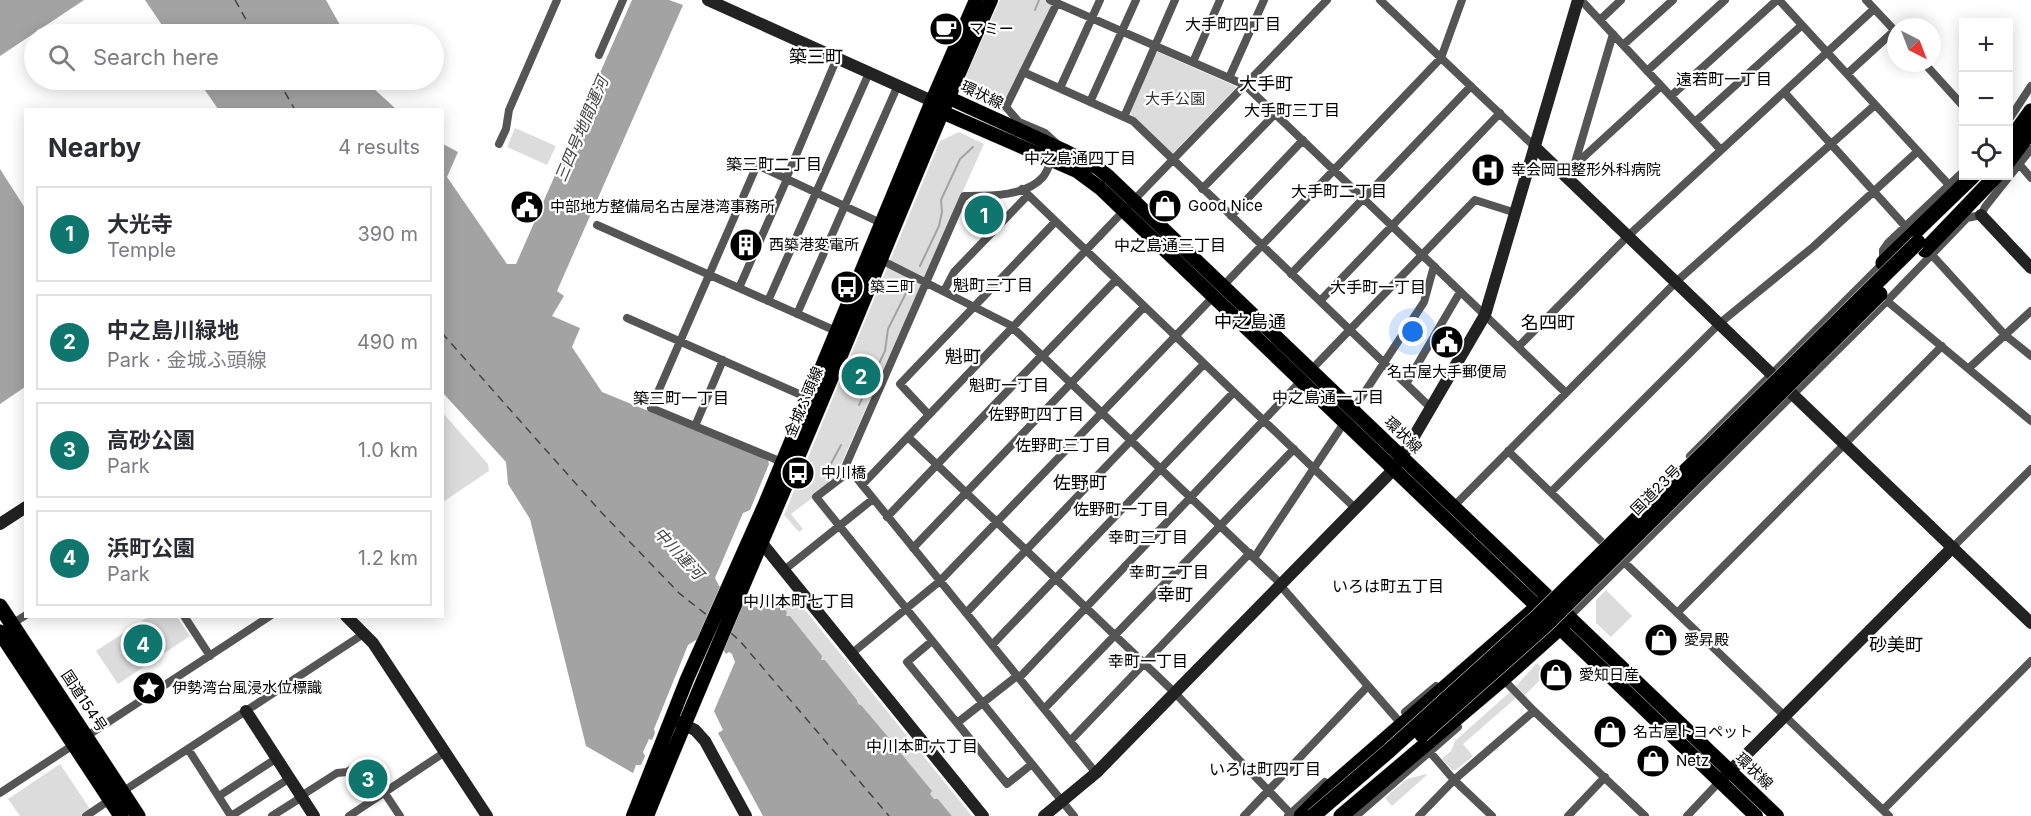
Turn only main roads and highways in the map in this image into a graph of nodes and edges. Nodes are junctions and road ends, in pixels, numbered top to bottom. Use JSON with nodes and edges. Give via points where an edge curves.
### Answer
{"nodes":[{"id":1,"x":976,"y":0,"type":"edge"},
{"id":2,"x":991,"y":0,"type":"edge"},
{"id":3,"x":947,"y":97,"type":"junction"},
{"id":4,"x":932,"y":101,"type":"junction"},
{"id":5,"x":2031,"y":111,"type":"edge"},
{"id":6,"x":942,"y":112,"type":"junction"},
{"id":7,"x":2019,"y":137,"type":"edge"},
{"id":8,"x":2013,"y":161,"type":"edge"},
{"id":9,"x":1969,"y":180,"type":"edge"},
{"id":10,"x":1979,"y":180,"type":"edge"},
{"id":11,"x":1993,"y":180,"type":"edge"},
{"id":12,"x":2000,"y":180,"type":"edge"},
{"id":13,"x":1129,"y":205,"type":"junction"},
{"id":14,"x":1967,"y":212,"type":"junction"},
{"id":15,"x":1882,"y":263,"type":"road end"},
{"id":16,"x":757,"y":538,"type":"junction"},
{"id":17,"x":746,"y":563,"type":"junction"},
{"id":18,"x":1543,"y":603,"type":"junction"},
{"id":19,"x":0,"y":606,"type":"edge"},
{"id":20,"x":1565,"y":622,"type":"junction"},
{"id":21,"x":6,"y":628,"type":"edge"},
{"id":22,"x":678,"y":721,"type":"junction"},
{"id":23,"x":1725,"y":776,"type":"junction"},
{"id":24,"x":117,"y":796,"type":"junction"},
{"id":25,"x":1293,"y":815,"type":"edge"},
{"id":26,"x":121,"y":816,"type":"edge"},
{"id":27,"x":138,"y":816,"type":"edge"},
{"id":28,"x":633,"y":816,"type":"edge"},
{"id":29,"x":647,"y":816,"type":"edge"},
{"id":30,"x":1313,"y":816,"type":"edge"},
{"id":31,"x":1328,"y":816,"type":"edge"},
{"id":32,"x":1341,"y":816,"type":"edge"},
{"id":33,"x":1756,"y":816,"type":"edge"},
{"id":34,"x":1777,"y":816,"type":"edge"}],
"edges":[{"from":1,"to":4,"type":"main road","name":"金城ふ頭線"},
{"from":2,"to":3,"type":"main road","name":"金城ふ頭線"},
{"from":3,"to":4,"type":"main road","name":"環状線"},
{"from":3,"to":6,"type":"main road","name":"金城ふ頭線"},
{"from":3,"to":13,"type":"main road","name":"環状線","via":[[1098,168]]},
{"from":4,"to":6,"type":"main road","name":"環状線"},
{"from":4,"to":16,"type":"main road","name":"金城ふ頭線","via":[[782,462]]},
{"from":5,"to":7,"type":"highway"},
{"from":6,"to":13,"type":"main road","name":"環状線","via":[[1077,171]]},
{"from":6,"to":16,"type":"main road","name":"金城ふ頭線","via":[[881,260]]},
{"from":7,"to":8,"type":"highway"},
{"from":9,"to":15,"type":"highway"},
{"from":10,"to":14,"type":"highway","name":"国道23号"},
{"from":11,"to":14,"type":"highway","name":"国道23号"},
{"from":12,"to":14,"type":"highway"},
{"from":13,"to":18,"type":"main road","name":"環状線","via":[[1213,297],[1344,423]]},
{"from":13,"to":18,"type":"main road","name":"環状線","via":[[1223,285],[1454,506]]},
{"from":14,"to":30,"type":"highway","name":"国道23号","bridge":true,"via":[[1538,616]]},
{"from":14,"to":31,"type":"highway","name":"国道23号","bridge":true,"via":[[1546,625]]},
{"from":16,"to":17,"type":"main road","name":"金城ふ頭線"},
{"from":17,"to":22,"type":"main road","name":"金城ふ頭線","via":[[700,687]]},
{"from":17,"to":22,"type":"main road","name":"金城ふ頭線","via":[[687,679]]},
{"from":18,"to":20,"type":"main road","name":"環状線"},
{"from":18,"to":25,"type":"highway"},
{"from":19,"to":21,"type":"highway","name":"国道154号"},
{"from":20,"to":23,"type":"main road","name":"環状線"},
{"from":20,"to":32,"type":"highway"},
{"from":21,"to":24,"type":"highway","name":"国道154号"},
{"from":22,"to":28,"type":"main road","name":"金城ふ頭線"},
{"from":22,"to":29,"type":"main road","name":"金城ふ頭線"},
{"from":23,"to":33,"type":"main road","name":"環状線"},
{"from":23,"to":34,"type":"main road","name":"環状線"},
{"from":24,"to":26,"type":"highway","name":"国道154号"},
{"from":24,"to":27,"type":"highway","name":"国道154号"}]}
